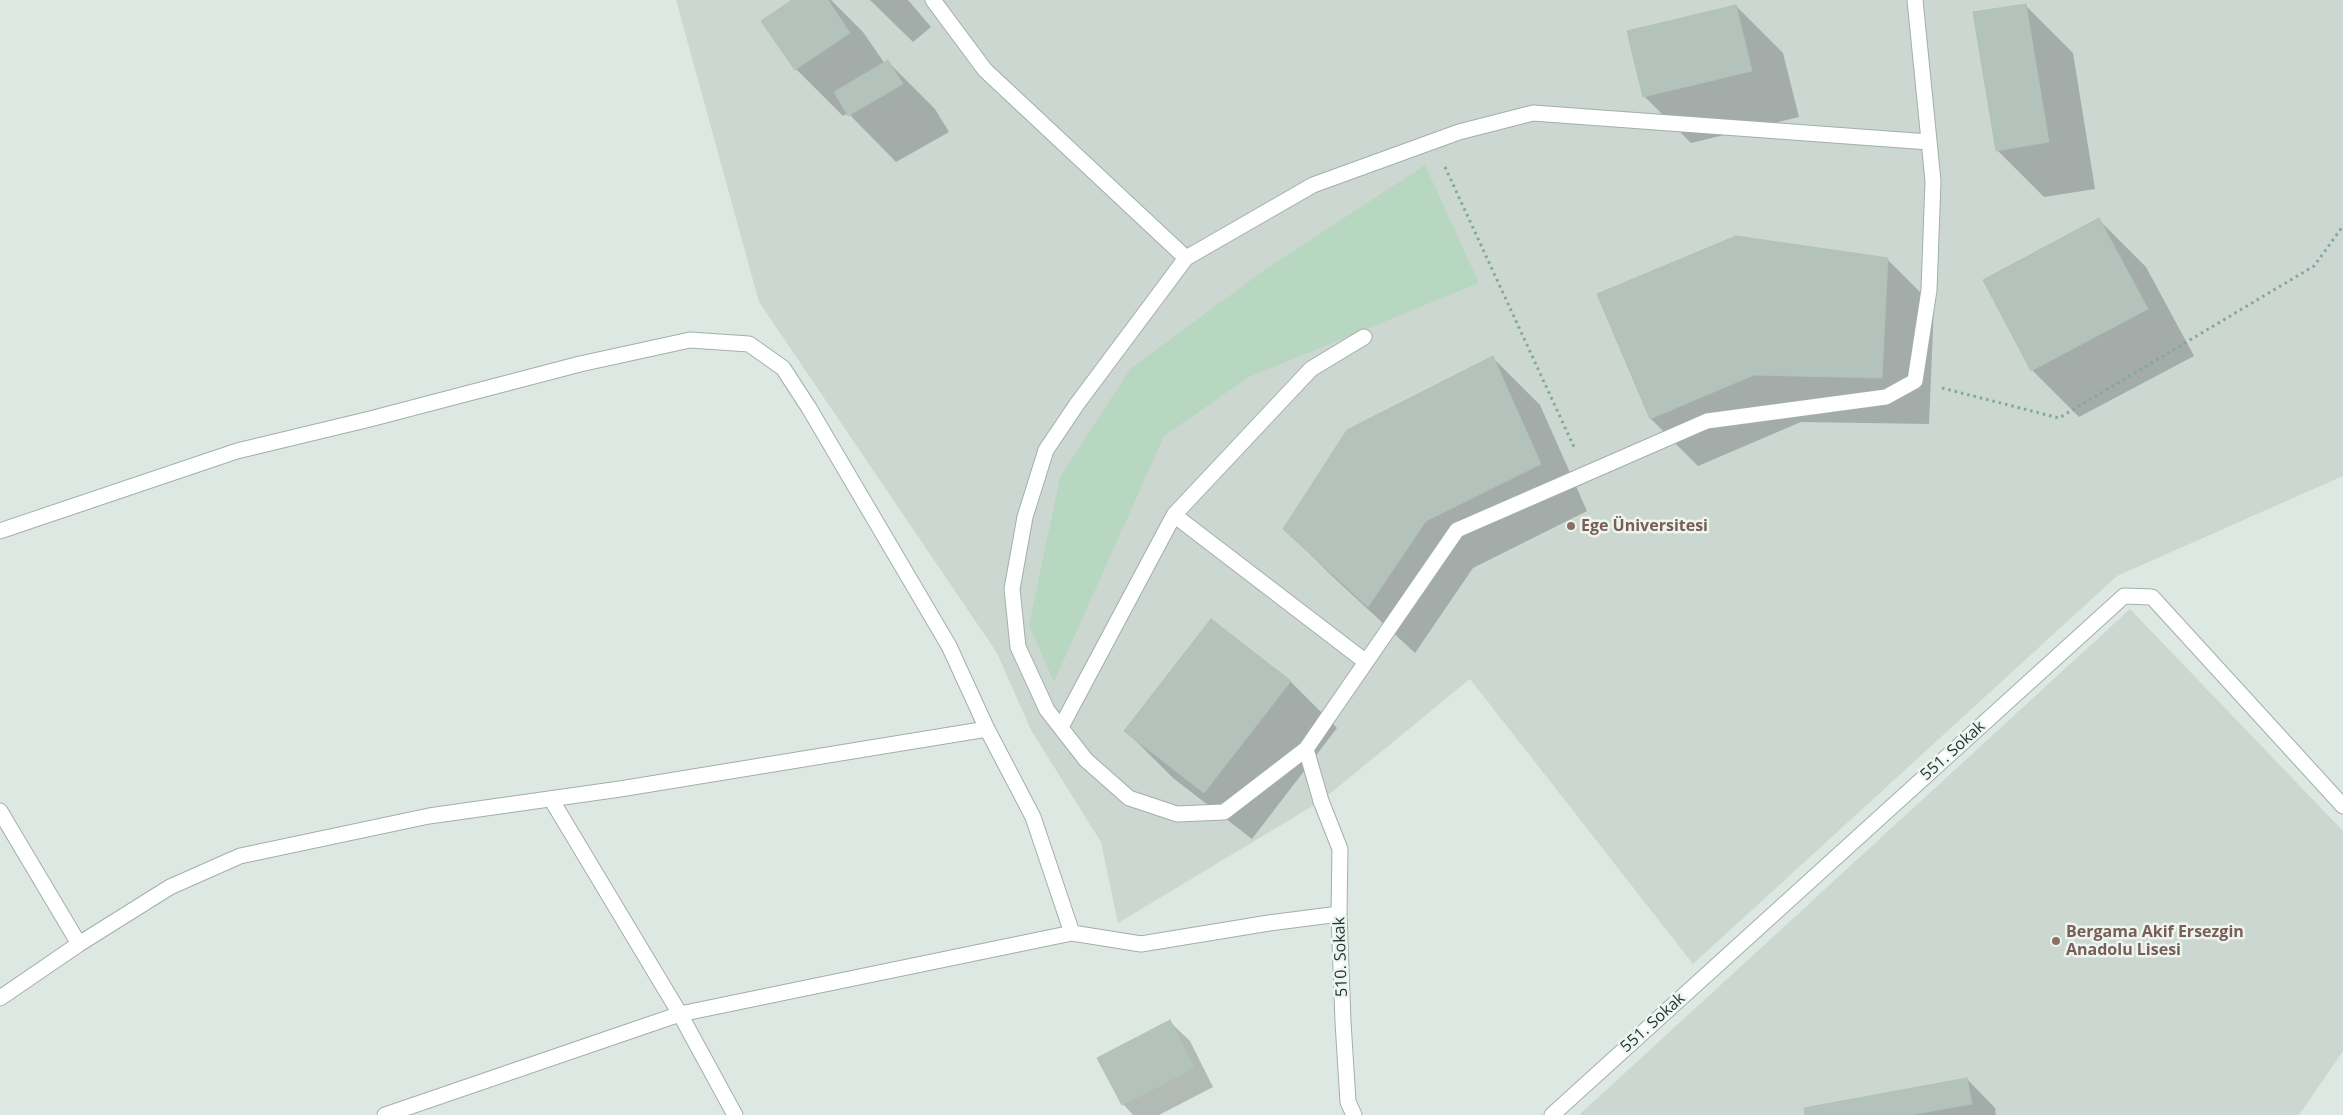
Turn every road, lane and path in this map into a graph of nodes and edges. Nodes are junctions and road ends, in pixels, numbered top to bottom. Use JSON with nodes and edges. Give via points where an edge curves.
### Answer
{"nodes":[{"id":1,"x":933,"y":0,"type":"edge"},
{"id":2,"x":1916,"y":0,"type":"edge"},
{"id":3,"x":1433,"y":141,"type":"junction"},
{"id":4,"x":1929,"y":142,"type":"junction"},
{"id":5,"x":2343,"y":226,"type":"edge"},
{"id":6,"x":1186,"y":258,"type":"junction"},
{"id":7,"x":1364,"y":337,"type":"dead end"},
{"id":8,"x":1915,"y":381,"type":"junction"},
{"id":9,"x":1586,"y":474,"type":"junction"},
{"id":10,"x":1174,"y":515,"type":"junction"},
{"id":11,"x":0,"y":531,"type":"edge"},
{"id":12,"x":1366,"y":662,"type":"junction"},
{"id":13,"x":1061,"y":727,"type":"junction"},
{"id":14,"x":987,"y":729,"type":"junction"},
{"id":15,"x":1306,"y":749,"type":"junction"},
{"id":16,"x":551,"y":799,"type":"junction"},
{"id":17,"x":2343,"y":806,"type":"edge"},
{"id":18,"x":0,"y":811,"type":"edge"},
{"id":19,"x":1339,"y":914,"type":"junction"},
{"id":20,"x":1072,"y":933,"type":"junction"},
{"id":21,"x":79,"y":944,"type":"junction"},
{"id":22,"x":0,"y":998,"type":"edge"},
{"id":23,"x":680,"y":1014,"type":"junction"},
{"id":24,"x":385,"y":1115,"type":"edge"},
{"id":25,"x":735,"y":1115,"type":"edge"},
{"id":26,"x":1354,"y":1115,"type":"edge"},
{"id":27,"x":1552,"y":1115,"type":"edge"}],
"edges":[{"from":1,"to":6,"type":"street","via":[[985,70]]},
{"from":2,"to":4,"type":"street"},
{"from":3,"to":4,"type":"street","via":[[1533,114]]},
{"from":3,"to":6,"type":"street","via":[[1313,184]]},
{"from":3,"to":9,"type":"path"},
{"from":4,"to":8,"type":"street","via":[[1933,180],[1929,290]]},
{"from":5,"to":8,"type":"path","via":[[2314,266],[2059,418]]},
{"from":6,"to":13,"type":"street","via":[[1046,450],[1025,518],[1012,588],[1018,647],[1047,710]]},
{"from":7,"to":10,"type":"street","via":[[1311,369]]},
{"from":8,"to":9,"type":"street","via":[[1886,397],[1707,421]]},
{"from":9,"to":12,"type":"street","via":[[1457,530]]},
{"from":10,"to":12,"type":"street"},
{"from":10,"to":13,"type":"street"},
{"from":11,"to":14,"type":"street","via":[[237,451],[580,364],[690,340],[750,344],[783,368],[810,408],[949,646]]},
{"from":12,"to":15,"type":"street"},
{"from":13,"to":15,"type":"street","via":[[1086,760],[1129,798],[1177,814],[1224,812]]},
{"from":14,"to":16,"type":"street"},
{"from":14,"to":20,"type":"street","via":[[1032,818]]},
{"from":15,"to":19,"type":"street","name":"510. Sokak","via":[[1321,801],[1340,849]]},
{"from":16,"to":21,"type":"street","via":[[429,816],[240,856],[170,887]]},
{"from":16,"to":23,"type":"street"},
{"from":17,"to":27,"type":"street","name":"551. Sokak","via":[[2152,597],[2124,596]]},
{"from":18,"to":21,"type":"street"},
{"from":19,"to":20,"type":"street","via":[[1141,944]]},
{"from":19,"to":26,"type":"street","name":"510. Sokak","via":[[1348,1102]]},
{"from":20,"to":23,"type":"street"},
{"from":21,"to":22,"type":"street"},
{"from":23,"to":24,"type":"street"},
{"from":23,"to":25,"type":"street"}]}
